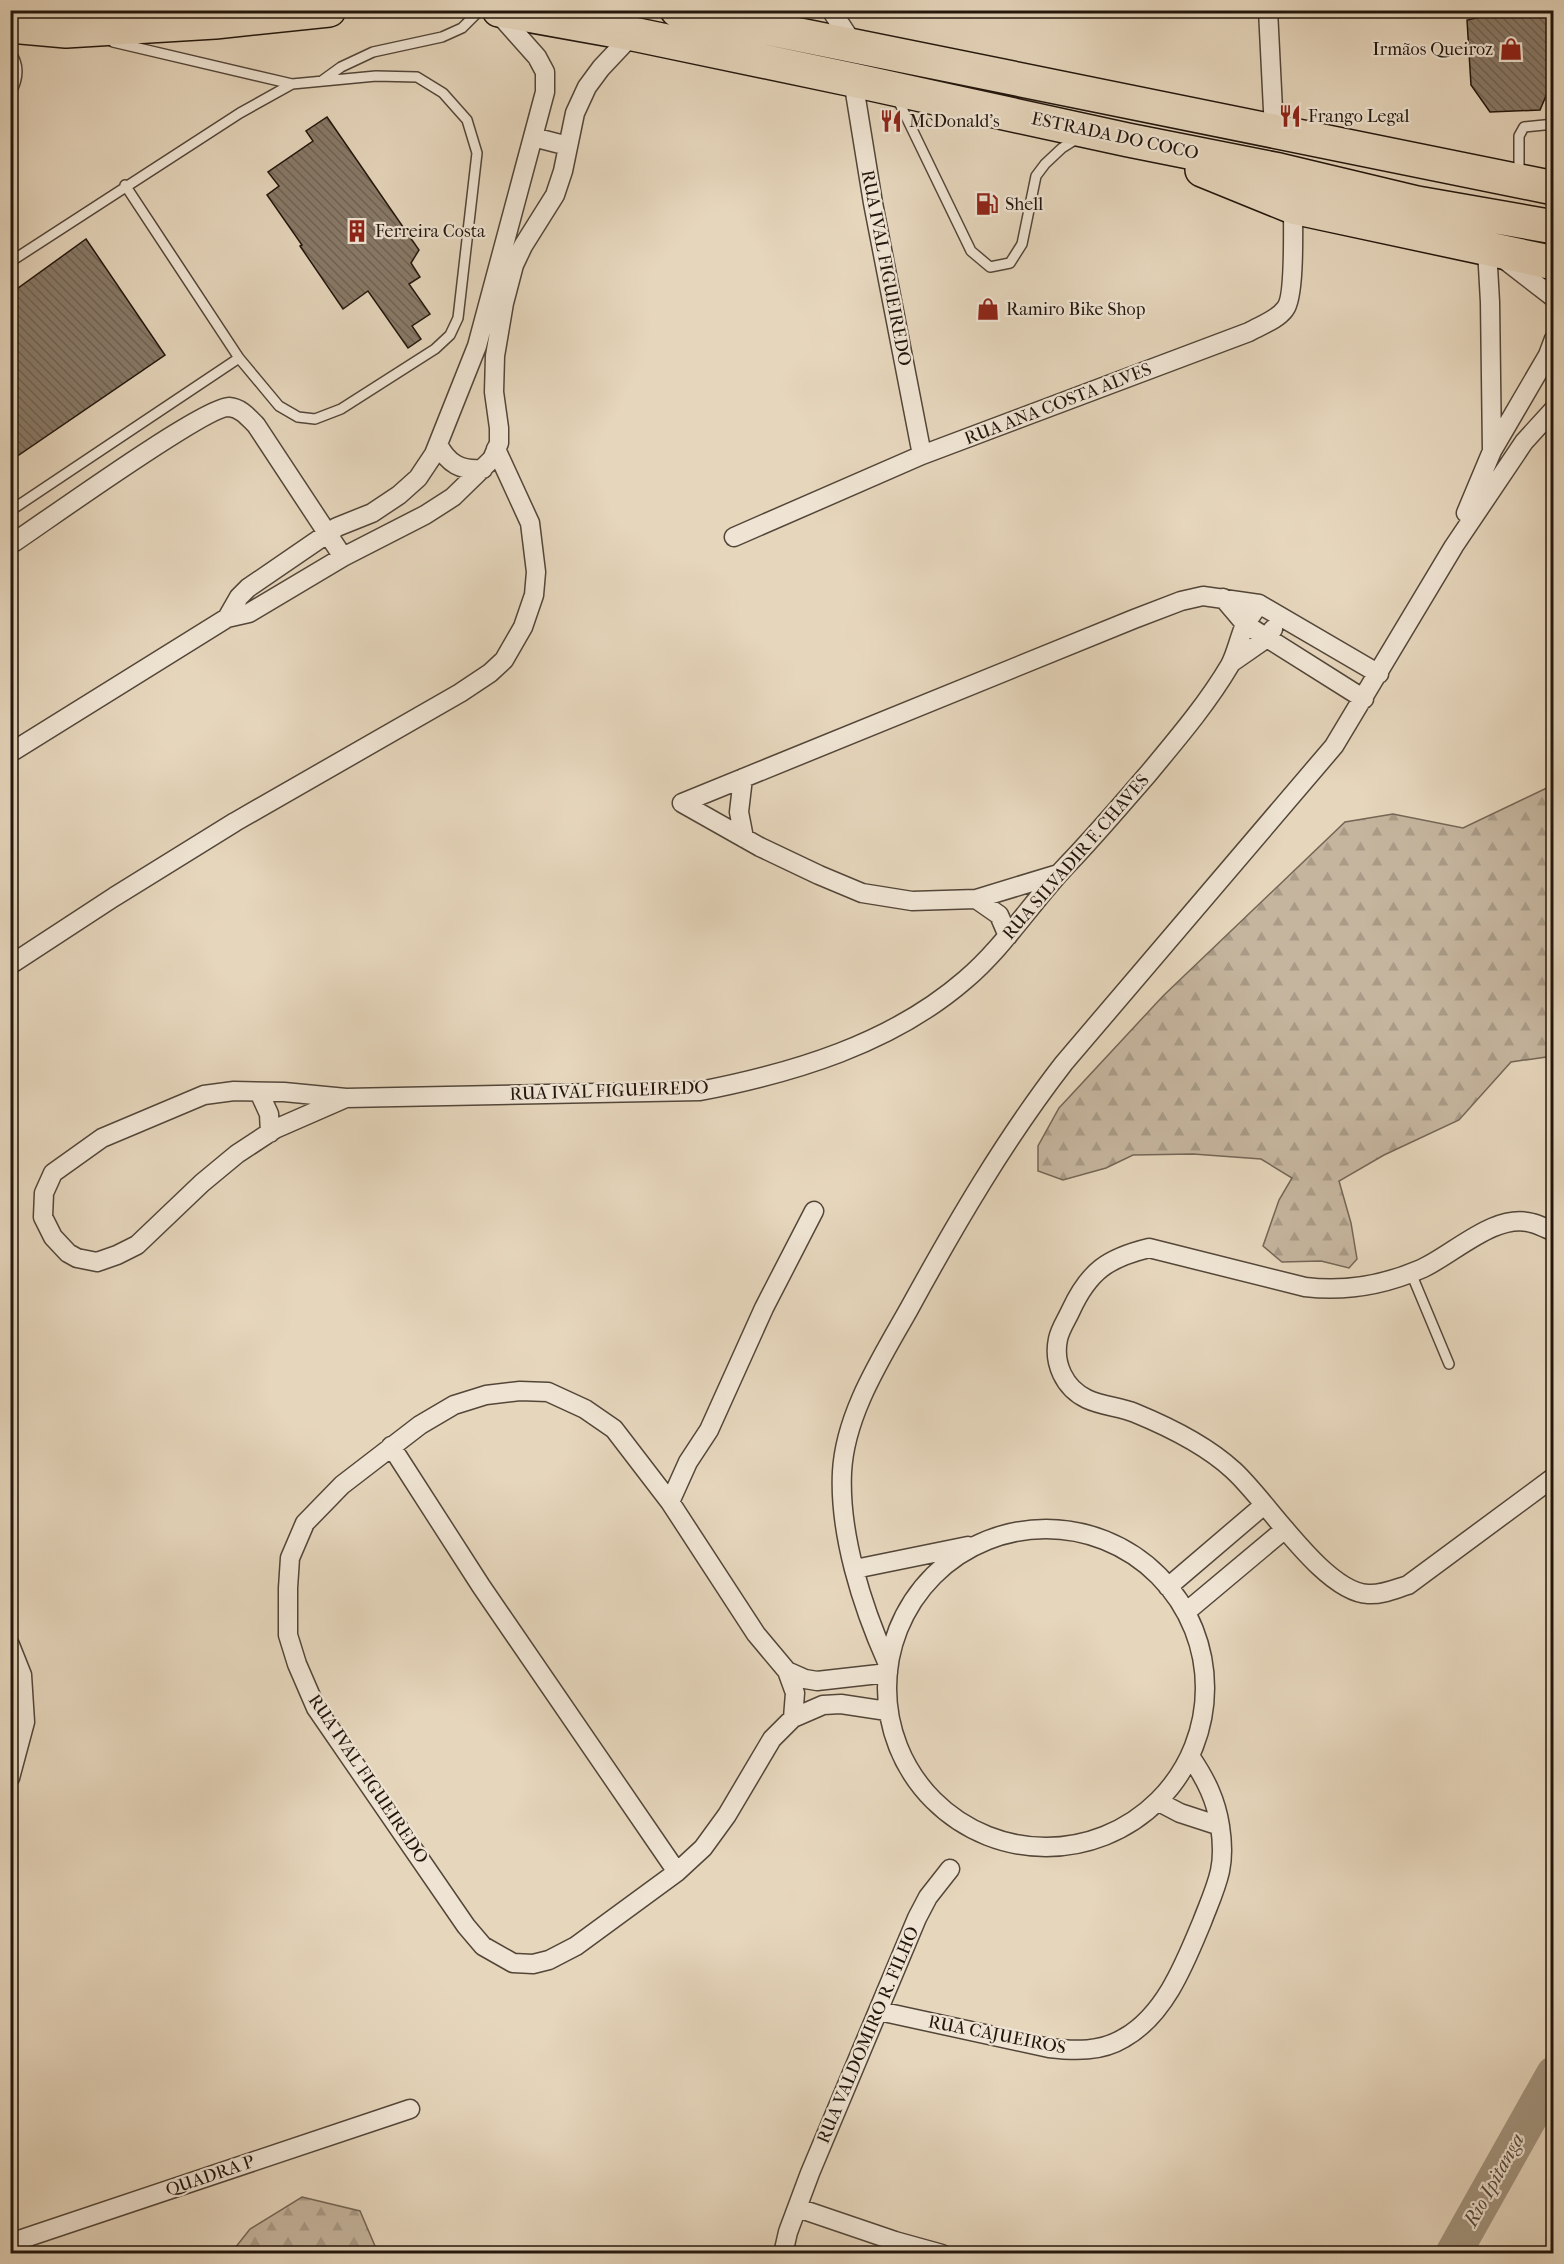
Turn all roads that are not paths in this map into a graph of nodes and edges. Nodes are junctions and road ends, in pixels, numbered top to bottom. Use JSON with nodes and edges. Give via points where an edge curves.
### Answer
{"nodes":[{"id":1,"x":329,"y":10,"type":"edge"},
{"id":2,"x":480,"y":10,"type":"edge"},
{"id":3,"x":497,"y":10,"type":"edge"},
{"id":4,"x":677,"y":10,"type":"edge"},
{"id":5,"x":831,"y":10,"type":"edge"},
{"id":6,"x":1268,"y":10,"type":"edge"},
{"id":7,"x":749,"y":17,"type":"edge"},
{"id":8,"x":10,"y":26,"type":"edge"},
{"id":9,"x":66,"y":31,"type":"junction"},
{"id":10,"x":633,"y":34,"type":"junction"},
{"id":11,"x":854,"y":45,"type":"junction"},
{"id":12,"x":10,"y":52,"type":"edge"},
{"id":13,"x":853,"y":80,"type":"junction"},
{"id":14,"x":321,"y":81,"type":"junction"},
{"id":15,"x":292,"y":84,"type":"junction"},
{"id":16,"x":892,"y":88,"type":"junction"},
{"id":17,"x":10,"y":94,"type":"edge"},
{"id":18,"x":1554,"y":124,"type":"edge"},
{"id":19,"x":1274,"y":130,"type":"junction"},
{"id":20,"x":1089,"y":131,"type":"junction"},
{"id":21,"x":533,"y":138,"type":"junction"},
{"id":22,"x":1128,"y":140,"type":"junction"},
{"id":23,"x":568,"y":146,"type":"junction"},
{"id":24,"x":1554,"y":164,"type":"edge"},
{"id":25,"x":1520,"y":169,"type":"junction"},
{"id":26,"x":1482,"y":174,"type":"junction"},
{"id":27,"x":125,"y":185,"type":"junction"},
{"id":28,"x":1554,"y":188,"type":"edge"},
{"id":29,"x":1293,"y":207,"type":"junction"},
{"id":30,"x":1554,"y":227,"type":"edge"},
{"id":31,"x":1490,"y":250,"type":"junction"},
{"id":32,"x":10,"y":262,"type":"edge"},
{"id":33,"x":1554,"y":263,"type":"edge"},
{"id":34,"x":1553,"y":298,"type":"edge"},
{"id":35,"x":1554,"y":339,"type":"edge"},
{"id":36,"x":239,"y":358,"type":"junction"},
{"id":37,"x":464,"y":381,"type":"junction"},
{"id":38,"x":494,"y":388,"type":"junction"},
{"id":39,"x":1554,"y":409,"type":"edge"},
{"id":40,"x":438,"y":444,"type":"junction"},
{"id":41,"x":496,"y":449,"type":"junction"},
{"id":42,"x":1492,"y":451,"type":"junction"},
{"id":43,"x":922,"y":455,"type":"junction"},
{"id":44,"x":483,"y":469,"type":"junction"},
{"id":45,"x":10,"y":511,"type":"edge"},
{"id":46,"x":328,"y":533,"type":"junction"},
{"id":47,"x":734,"y":537,"type":"dead end"},
{"id":48,"x":10,"y":545,"type":"edge"},
{"id":49,"x":1454,"y":546,"type":"junction"},
{"id":50,"x":343,"y":557,"type":"junction"},
{"id":51,"x":1223,"y":598,"type":"junction"},
{"id":52,"x":1259,"y":604,"type":"junction"},
{"id":53,"x":1281,"y":617,"type":"junction"},
{"id":54,"x":227,"y":618,"type":"junction"},
{"id":55,"x":1245,"y":624,"type":"junction"},
{"id":56,"x":1267,"y":638,"type":"junction"},
{"id":57,"x":1231,"y":663,"type":"junction"},
{"id":58,"x":1379,"y":674,"type":"junction"},
{"id":59,"x":1364,"y":699,"type":"junction"},
{"id":60,"x":10,"y":753,"type":"edge"},
{"id":61,"x":743,"y":778,"type":"junction"},
{"id":62,"x":744,"y":838,"type":"junction"},
{"id":63,"x":1058,"y":874,"type":"junction"},
{"id":64,"x":976,"y":899,"type":"junction"},
{"id":65,"x":1008,"y":936,"type":"junction"},
{"id":66,"x":10,"y":966,"type":"edge"},
{"id":67,"x":896,"y":1026,"type":"joint"},
{"id":68,"x":259,"y":1092,"type":"junction"},
{"id":69,"x":346,"y":1098,"type":"junction"},
{"id":70,"x":270,"y":1132,"type":"junction"},
{"id":71,"x":814,"y":1211,"type":"dead end"},
{"id":72,"x":1554,"y":1232,"type":"edge"},
{"id":73,"x":1411,"y":1273,"type":"junction"},
{"id":74,"x":1449,"y":1364,"type":"dead end"},
{"id":75,"x":391,"y":1446,"type":"junction"},
{"id":76,"x":688,"y":1462,"type":"junction"},
{"id":77,"x":651,"y":1477,"type":"junction"},
{"id":78,"x":1554,"y":1477,"type":"edge"},
{"id":79,"x":670,"y":1502,"type":"junction"},
{"id":80,"x":1264,"y":1505,"type":"junction"},
{"id":81,"x":1285,"y":1530,"type":"junction"},
{"id":82,"x":973,"y":1545,"type":"junction"},
{"id":83,"x":855,"y":1569,"type":"junction"},
{"id":84,"x":1168,"y":1587,"type":"junction"},
{"id":85,"x":1186,"y":1612,"type":"junction"},
{"id":86,"x":10,"y":1645,"type":"edge"},
{"id":87,"x":888,"y":1667,"type":"junction"},
{"id":88,"x":788,"y":1671,"type":"junction"},
{"id":89,"x":887,"y":1711,"type":"junction"},
{"id":90,"x":793,"y":1718,"type":"junction"},
{"id":91,"x":1192,"y":1759,"type":"junction"},
{"id":92,"x":10,"y":1778,"type":"edge"},
{"id":93,"x":1159,"y":1802,"type":"junction"},
{"id":94,"x":1220,"y":1827,"type":"junction"},
{"id":95,"x":950,"y":1869,"type":"dead end"},
{"id":96,"x":677,"y":1872,"type":"junction"},
{"id":97,"x":879,"y":2011,"type":"junction"},
{"id":98,"x":410,"y":2109,"type":"dead end"},
{"id":99,"x":798,"y":2208,"type":"junction"},
{"id":100,"x":10,"y":2243,"type":"edge"},
{"id":101,"x":783,"y":2253,"type":"edge"},
{"id":102,"x":942,"y":2253,"type":"edge"}],
"edges":[{"from":1,"to":9,"type":"highway"},
{"from":2,"to":14,"type":"lane","via":[[462,28],[441,38],[373,52]]},
{"from":3,"to":10,"type":"highway","name":"ESTRADA DO COCO"},
{"from":3,"to":21,"type":"street","via":[[545,72],[545,92]]},
{"from":4,"to":7,"type":"highway","name":"ESTRADA DO COCO"},
{"from":5,"to":11,"type":"street"},
{"from":6,"to":19,"type":"street"},
{"from":7,"to":11,"type":"highway","name":"ESTRADA DO COCO"},
{"from":8,"to":9,"type":"highway"},
{"from":9,"to":15,"type":"lane"},
{"from":10,"to":13,"type":"highway","name":"ESTRADA DO COCO"},
{"from":10,"to":23,"type":"street","via":[[587,87],[575,113]]},
{"from":11,"to":19,"type":"highway","name":"ESTRADA DO COCO"},
{"from":12,"to":17,"type":"lane","via":[[15,58],[17,77]]},
{"from":13,"to":16,"type":"highway","name":"ESTRADA DO COCO"},
{"from":13,"to":43,"type":"street","name":"RUA IVAL FIGUEIREDO"},
{"from":14,"to":15,"type":"lane"},
{"from":14,"to":36,"type":"lane","via":[[417,77],[443,93],[467,120],[477,153],[458,318],[450,334],[435,349],[341,409],[315,419],[298,417],[279,406]]},
{"from":15,"to":27,"type":"lane"},
{"from":16,"to":20,"type":"highway","name":"ESTRADA DO COCO"},
{"from":16,"to":20,"type":"lane","via":[[971,251],[990,267],[1010,263],[1022,244],[1036,176],[1062,148]]},
{"from":18,"to":25,"type":"lane","via":[[1524,127],[1519,136]]},
{"from":19,"to":26,"type":"highway","name":"ESTRADA DO COCO"},
{"from":20,"to":22,"type":"highway","name":"ESTRADA DO COCO"},
{"from":21,"to":23,"type":"street"},
{"from":21,"to":37,"type":"street"},
{"from":22,"to":29,"type":"highway"},
{"from":22,"to":30,"type":"highway","name":"ESTRADA DO COCO","via":[[1279,170],[1417,204]]},
{"from":23,"to":38,"type":"street","via":[[555,195],[514,265],[495,356]]},
{"from":24,"to":25,"type":"highway"},
{"from":25,"to":26,"type":"highway"},
{"from":26,"to":28,"type":"highway","name":"ESTRADA DO COCO"},
{"from":27,"to":32,"type":"lane"},
{"from":27,"to":36,"type":"lane"},
{"from":29,"to":31,"type":"highway"},
{"from":29,"to":43,"type":"street","name":"RUA ANA COSTA ALVES","via":[[1291,291],[1287,308],[1277,316],[1250,332]]},
{"from":31,"to":33,"type":"highway"},
{"from":31,"to":34,"type":"street"},
{"from":31,"to":42,"type":"street"},
{"from":35,"to":42,"type":"street"},
{"from":36,"to":45,"type":"lane"},
{"from":37,"to":38,"type":"street","via":[[480,378]]},
{"from":37,"to":40,"type":"street"},
{"from":38,"to":41,"type":"street","via":[[500,428]]},
{"from":39,"to":49,"type":"street","via":[[1524,442]]},
{"from":40,"to":44,"type":"street","via":[[459,468]]},
{"from":40,"to":46,"type":"street","via":[[418,478],[399,495],[372,513]]},
{"from":41,"to":44,"type":"street"},
{"from":41,"to":66,"type":"street","via":[[530,523],[536,572],[534,595],[523,627],[504,660],[460,693],[236,822]]},
{"from":42,"to":49,"type":"street"},
{"from":43,"to":47,"type":"street","name":"RUA ANA COSTA ALVES"},
{"from":44,"to":50,"type":"street","via":[[453,497]]},
{"from":46,"to":48,"type":"street","via":[[255,425],[243,412],[230,407],[215,410],[184,428]]},
{"from":46,"to":50,"type":"street"},
{"from":46,"to":54,"type":"street","via":[[248,588]]},
{"from":49,"to":58,"type":"street"},
{"from":50,"to":54,"type":"street","via":[[249,613]]},
{"from":51,"to":52,"type":"street"},
{"from":51,"to":55,"type":"street"},
{"from":51,"to":61,"type":"street","via":[[1203,596],[1181,601]]},
{"from":52,"to":53,"type":"street"},
{"from":52,"to":55,"type":"street","name":"RUA SILVADIR F. CHAVES"},
{"from":53,"to":56,"type":"street","name":"RUA SILVADIR F. CHAVES"},
{"from":53,"to":58,"type":"street"},
{"from":54,"to":60,"type":"street"},
{"from":55,"to":56,"type":"street"},
{"from":55,"to":57,"type":"street","name":"RUA SILVADIR F. CHAVES"},
{"from":56,"to":57,"type":"street","name":"RUA SILVADIR F. CHAVES"},
{"from":56,"to":59,"type":"street"},
{"from":57,"to":63,"type":"street","name":"RUA SILVADIR F. CHAVES","via":[[1192,721]]},
{"from":58,"to":59,"type":"street"},
{"from":59,"to":83,"type":"street","via":[[1320,764],[1037,1098],[933,1264],[848,1432],[842,1471],[843,1511]]},
{"from":61,"to":62,"type":"street","via":[[739,812]]},
{"from":61,"to":62,"type":"street","via":[[682,803]]},
{"from":62,"to":64,"type":"street","via":[[862,893],[912,901]]},
{"from":63,"to":64,"type":"street"},
{"from":63,"to":65,"type":"street","name":"RUA SILVADIR F. CHAVES"},
{"from":64,"to":65,"type":"street","via":[[999,915]]},
{"from":65,"to":67,"type":"street","name":"RUA SILVADIR F. CHAVES","via":[[964,980]]},
{"from":67,"to":69,"type":"street","name":"RUA IVAL FIGUEIREDO","via":[[815,1062],[700,1091]]},
{"from":68,"to":69,"type":"street","name":"RUA IVAL FIGUEIREDO"},
{"from":68,"to":70,"type":"street","via":[[269,1114]]},
{"from":68,"to":70,"type":"street","name":"RUA IVAL FIGUEIREDO","via":[[204,1095],[102,1138],[53,1173],[44,1193],[43,1217],[53,1237],[77,1258],[97,1262],[117,1255],[137,1245],[202,1183]]},
{"from":69,"to":70,"type":"street","name":"RUA IVAL FIGUEIREDO"},
{"from":71,"to":76,"type":"street","via":[[764,1308],[709,1430]]},
{"from":72,"to":73,"type":"street","via":[[1531,1222],[1511,1222],[1482,1232]]},
{"from":73,"to":74,"type":"lane"},
{"from":73,"to":80,"type":"street","via":[[1368,1286],[1329,1290],[1149,1248],[1124,1254],[1106,1264],[1076,1298],[1058,1338],[1056,1362],[1072,1388],[1087,1399],[1133,1412],[1198,1445],[1234,1470]]},
{"from":75,"to":77,"type":"street","name":"RUA IVAL FIGUEIREDO","via":[[454,1405],[486,1395],[548,1392],[585,1409],[614,1429]]},
{"from":75,"to":96,"type":"street","via":[[481,1586]]},
{"from":75,"to":96,"type":"street","name":"RUA IVAL FIGUEIREDO","via":[[322,1503],[305,1523],[290,1558],[288,1635],[316,1708],[466,1926],[483,1946],[513,1963],[549,1960],[576,1946]]},
{"from":76,"to":77,"type":"street"},
{"from":76,"to":79,"type":"street"},
{"from":77,"to":79,"type":"street","name":"RUA IVAL FIGUEIREDO"},
{"from":78,"to":81,"type":"street","via":[[1408,1585],[1382,1594],[1365,1594],[1345,1586],[1321,1568]]},
{"from":79,"to":88,"type":"street","name":"RUA IVAL FIGUEIREDO","via":[[756,1634]]},
{"from":80,"to":81,"type":"street"},
{"from":80,"to":84,"type":"street"},
{"from":81,"to":85,"type":"street"},
{"from":82,"to":83,"type":"street"},
{"from":82,"to":84,"type":"street","via":[[1013,1531],[1056,1529],[1098,1538],[1137,1558]]},
{"from":82,"to":87,"type":"street","via":[[932,1574],[903,1614]]},
{"from":83,"to":87,"type":"street"},
{"from":84,"to":85,"type":"street"},
{"from":85,"to":91,"type":"street","via":[[1203,1666],[1203,1717]]},
{"from":86,"to":92,"type":"street","via":[[22,1675],[25,1722]]},
{"from":87,"to":88,"type":"street","name":"RUA IVAL FIGUEIREDO","via":[[817,1681]]},
{"from":87,"to":89,"type":"street"},
{"from":88,"to":90,"type":"street","via":[[795,1693]]},
{"from":89,"to":90,"type":"street","name":"RUA IVAL FIGUEIREDO","via":[[823,1705]]},
{"from":89,"to":93,"type":"street","via":[[903,1760],[932,1800],[982,1834],[1020,1846],[1071,1847],[1118,1831]]},
{"from":90,"to":96,"type":"street","name":"RUA IVAL FIGUEIREDO","via":[[772,1739],[703,1848]]},
{"from":91,"to":93,"type":"street"},
{"from":91,"to":94,"type":"street","name":"RUA CAJUEIROS","via":[[1207,1782]]},
{"from":93,"to":94,"type":"street"},
{"from":94,"to":97,"type":"street","name":"RUA CAJUEIROS","via":[[1221,1868],[1184,1966],[1159,2006],[1124,2038],[1077,2052]]},
{"from":95,"to":97,"type":"street","name":"RUA VALDOMIRO R. FILHO","via":[[917,1918]]},
{"from":97,"to":99,"type":"street","name":"RUA VALDOMIRO R. FILHO"},
{"from":98,"to":100,"type":"street","name":"QUADRA P"},
{"from":99,"to":101,"type":"street","name":"RUA VALDOMIRO R. FILHO"},
{"from":99,"to":102,"type":"street"}]}
